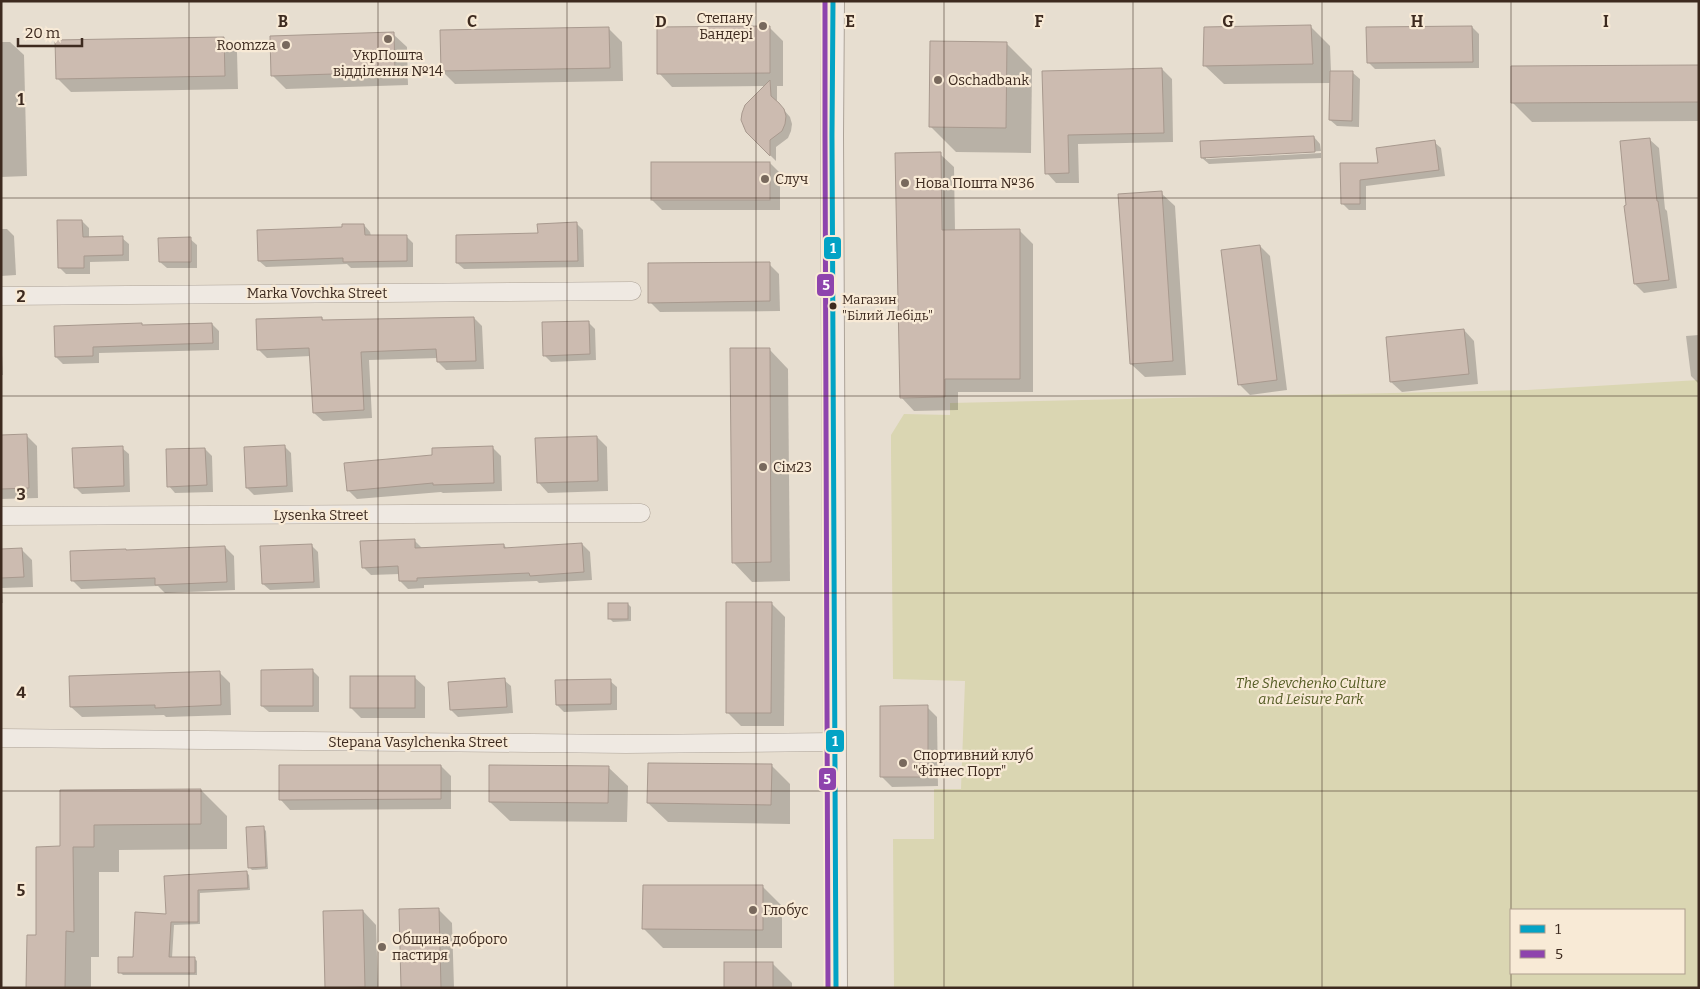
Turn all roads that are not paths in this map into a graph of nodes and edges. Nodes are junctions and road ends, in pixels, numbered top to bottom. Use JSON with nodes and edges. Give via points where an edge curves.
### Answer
{"nodes":[{"id":1,"x":833,"y":1,"type":"edge"},
{"id":2,"x":632,"y":291,"type":"dead end"},
{"id":3,"x":1,"y":296,"type":"edge"},
{"id":4,"x":641,"y":513,"type":"dead end"},
{"id":5,"x":1,"y":516,"type":"edge"},
{"id":6,"x":1,"y":738,"type":"edge"},
{"id":7,"x":835,"y":742,"type":"junction"},
{"id":8,"x":836,"y":988,"type":"edge"}],
"edges":[{"from":1,"to":7,"type":"street"},
{"from":2,"to":3,"type":"street","name":"Marka Vovchka Street"},
{"from":4,"to":5,"type":"street","name":"Lysenka Street"},
{"from":6,"to":7,"type":"street","name":"Stepana Vasylchenka Street","via":[[626,744]]},
{"from":7,"to":8,"type":"street"}]}
